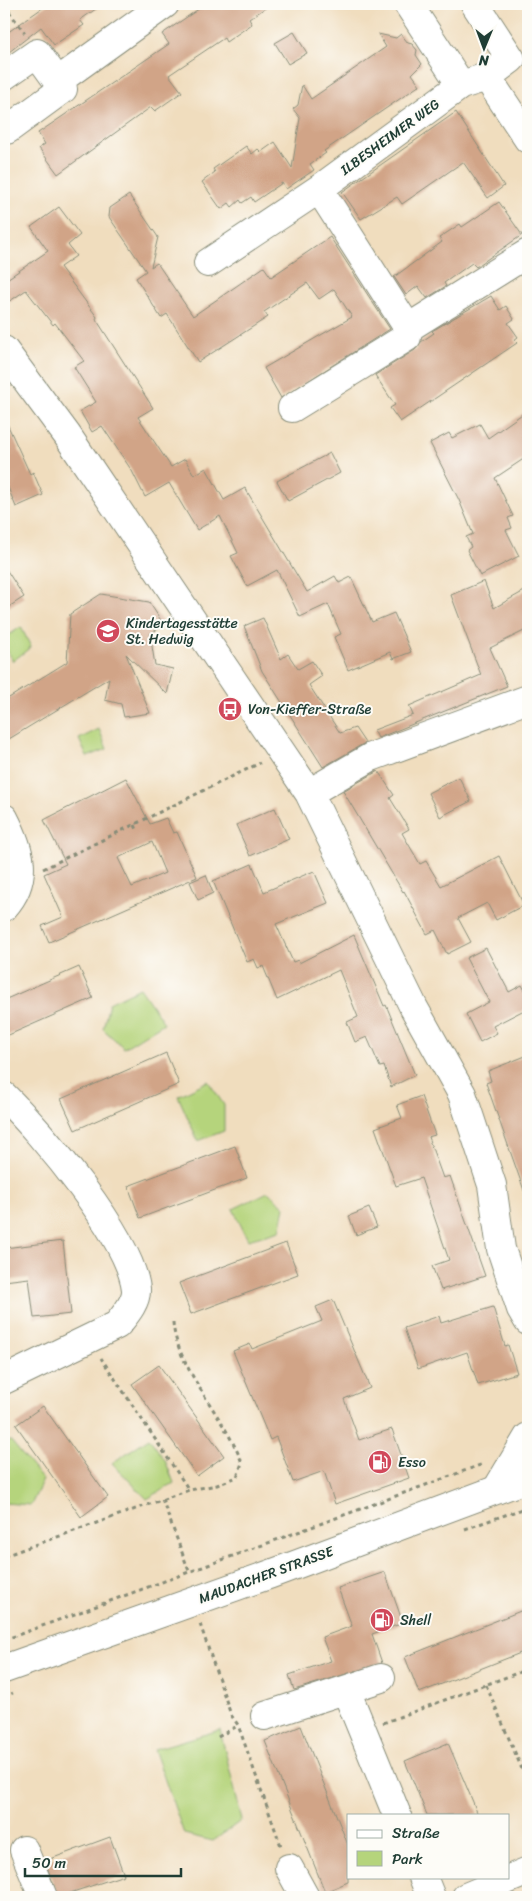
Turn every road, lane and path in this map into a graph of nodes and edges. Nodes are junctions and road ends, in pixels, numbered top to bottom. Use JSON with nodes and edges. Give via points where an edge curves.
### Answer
{"nodes":[{"id":1,"x":165,"y":4,"type":"edge"},
{"id":2,"x":408,"y":4,"type":"edge"},
{"id":3,"x":476,"y":4,"type":"edge"},
{"id":4,"x":4,"y":5,"type":"edge"},
{"id":5,"x":37,"y":52,"type":"junction"},
{"id":6,"x":520,"y":54,"type":"edge"},
{"id":7,"x":4,"y":76,"type":"edge"},
{"id":8,"x":487,"y":77,"type":"junction"},
{"id":9,"x":58,"y":81,"type":"junction"},
{"id":10,"x":461,"y":85,"type":"junction"},
{"id":11,"x":4,"y":125,"type":"edge"},
{"id":12,"x":528,"y":139,"type":"edge"},
{"id":13,"x":319,"y":189,"type":"junction"},
{"id":14,"x":528,"y":253,"type":"edge"},
{"id":15,"x":208,"y":263,"type":"dead end"},
{"id":16,"x":408,"y":328,"type":"junction"},
{"id":17,"x":4,"y":350,"type":"edge"},
{"id":18,"x":292,"y":408,"type":"dead end"},
{"id":19,"x":528,"y":699,"type":"edge"},
{"id":20,"x":281,"y":753,"type":"junction"},
{"id":21,"x":309,"y":792,"type":"junction"},
{"id":22,"x":4,"y":818,"type":"edge"},
{"id":23,"x":135,"y":825,"type":"junction"},
{"id":24,"x":138,"y":832,"type":"dead end"},
{"id":25,"x":19,"y":880,"type":"junction"},
{"id":26,"x":4,"y":907,"type":"edge"},
{"id":27,"x":4,"y":1096,"type":"edge"},
{"id":28,"x":528,"y":1321,"type":"edge"},
{"id":29,"x":173,"y":1322,"type":"dead end"},
{"id":30,"x":88,"y":1339,"type":"junction"},
{"id":31,"x":4,"y":1380,"type":"edge"},
{"id":32,"x":524,"y":1444,"type":"edge"},
{"id":33,"x":528,"y":1478,"type":"edge"},
{"id":34,"x":497,"y":1489,"type":"junction"},
{"id":35,"x":189,"y":1490,"type":"junction"},
{"id":36,"x":162,"y":1500,"type":"junction"},
{"id":37,"x":4,"y":1556,"type":"edge"},
{"id":38,"x":189,"y":1571,"type":"junction"},
{"id":39,"x":200,"y":1624,"type":"dead end"},
{"id":40,"x":4,"y":1640,"type":"edge"},
{"id":41,"x":4,"y":1669,"type":"edge"},
{"id":42,"x":528,"y":1669,"type":"edge"},
{"id":43,"x":381,"y":1678,"type":"dead end"},
{"id":44,"x":486,"y":1685,"type":"junction"},
{"id":45,"x":346,"y":1690,"type":"junction"},
{"id":46,"x":265,"y":1716,"type":"dead end"},
{"id":47,"x":363,"y":1730,"type":"junction"},
{"id":48,"x":528,"y":1783,"type":"edge"},
{"id":49,"x":397,"y":1814,"type":"edge"},
{"id":50,"x":24,"y":1850,"type":"dead end"},
{"id":51,"x":289,"y":1868,"type":"joint"},
{"id":52,"x":528,"y":1871,"type":"edge"},
{"id":53,"x":423,"y":1878,"type":"edge"},
{"id":54,"x":43,"y":1897,"type":"edge"},
{"id":55,"x":305,"y":1897,"type":"edge"},
{"id":56,"x":431,"y":1897,"type":"edge"},
{"id":57,"x":466,"y":1897,"type":"edge"}],
"edges":[{"from":1,"to":9,"type":"street"},
{"from":2,"to":10,"type":"street"},
{"from":3,"to":6,"type":"street"},
{"from":4,"to":5,"type":"path"},
{"from":5,"to":7,"type":"street"},
{"from":5,"to":9,"type":"street"},
{"from":6,"to":8,"type":"street","name":"ILBESHEIMER WEG"},
{"from":8,"to":10,"type":"street","name":"ILBESHEIMER WEG"},
{"from":8,"to":12,"type":"street"},
{"from":9,"to":11,"type":"street","via":[[64,88],[7,130]]},
{"from":10,"to":13,"type":"street","name":"ILBESHEIMER WEG"},
{"from":13,"to":15,"type":"street","name":"ILBESHEIMER WEG"},
{"from":13,"to":16,"type":"street"},
{"from":14,"to":16,"type":"street"},
{"from":16,"to":18,"type":"street","via":[[407,337]]},
{"from":17,"to":20,"type":"street","via":[[67,435]]},
{"from":19,"to":21,"type":"street","via":[[371,757]]},
{"from":20,"to":21,"type":"street"},
{"from":20,"to":23,"type":"path"},
{"from":21,"to":28,"type":"street","via":[[414,1008],[462,1094],[492,1185],[501,1249]]},
{"from":22,"to":25,"type":"street","via":[[20,857]]},
{"from":23,"to":24,"type":"path"},
{"from":23,"to":25,"type":"path"},
{"from":25,"to":26,"type":"street","via":[[14,895]]},
{"from":27,"to":30,"type":"street","via":[[83,1188],[123,1248],[136,1290],[130,1309],[117,1325]]},
{"from":29,"to":35,"type":"path","via":[[174,1337],[237,1448],[242,1463],[237,1477]]},
{"from":30,"to":31,"type":"street"},
{"from":30,"to":35,"type":"path"},
{"from":32,"to":34,"type":"street"},
{"from":32,"to":38,"type":"path"},
{"from":33,"to":34,"type":"street","name":"MAUDACHER STRASSE"},
{"from":34,"to":41,"type":"street","name":"MAUDACHER STRASSE"},
{"from":35,"to":36,"type":"path"},
{"from":36,"to":37,"type":"path"},
{"from":36,"to":38,"type":"path"},
{"from":38,"to":40,"type":"path"},
{"from":39,"to":51,"type":"path"},
{"from":42,"to":44,"type":"path"},
{"from":43,"to":45,"type":"street"},
{"from":44,"to":47,"type":"path"},
{"from":44,"to":48,"type":"path"},
{"from":45,"to":46,"type":"street"},
{"from":45,"to":47,"type":"street"},
{"from":47,"to":49,"type":"street"},
{"from":50,"to":54,"type":"street"},
{"from":51,"to":55,"type":"street"},
{"from":52,"to":57,"type":"street"},
{"from":53,"to":56,"type":"street"}]}
